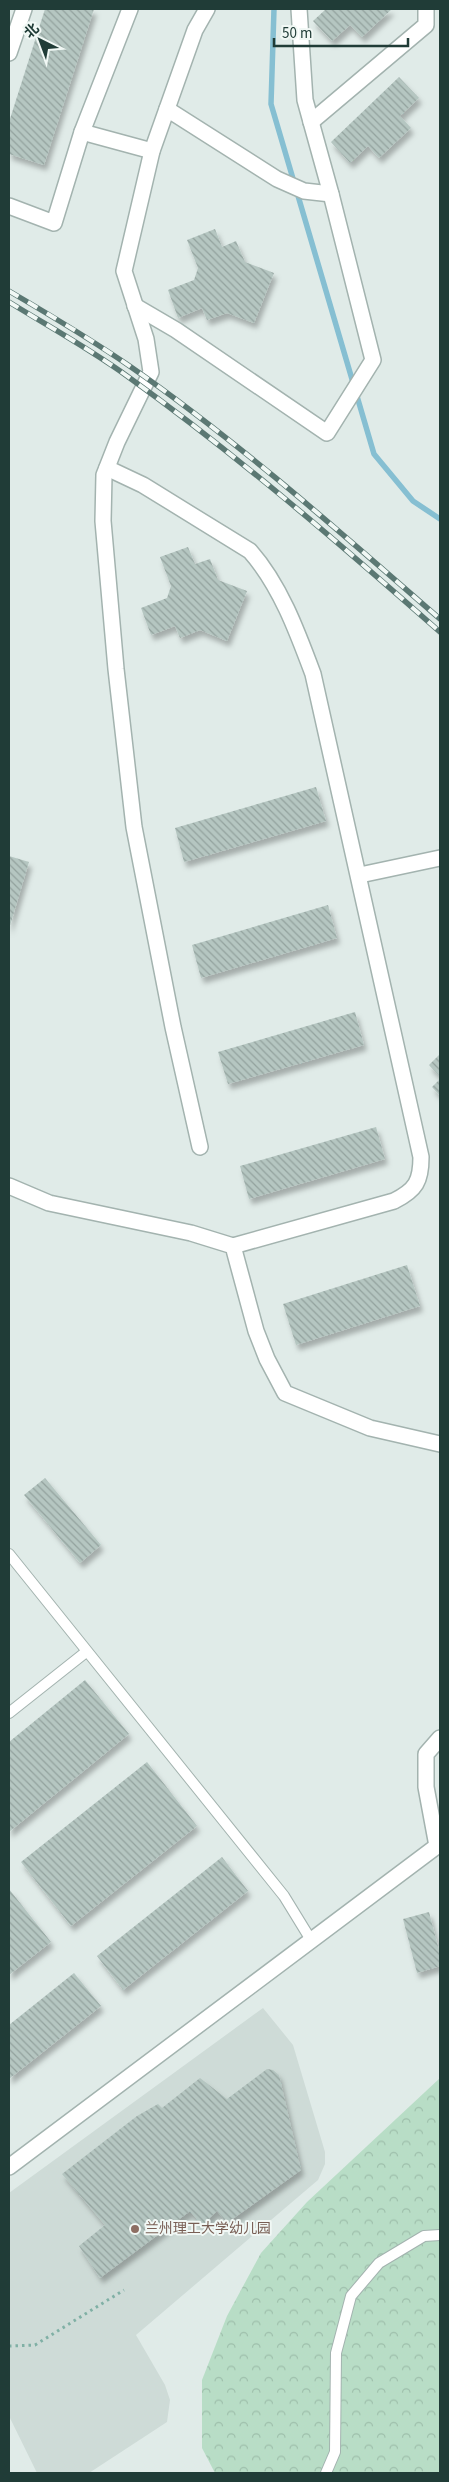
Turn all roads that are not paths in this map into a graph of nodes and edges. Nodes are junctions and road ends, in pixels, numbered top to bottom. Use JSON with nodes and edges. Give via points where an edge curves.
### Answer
{"nodes":[{"id":1,"x":24,"y":9,"type":"edge"},
{"id":2,"x":130,"y":9,"type":"edge"},
{"id":3,"x":207,"y":9,"type":"edge"},
{"id":4,"x":299,"y":9,"type":"edge"},
{"id":5,"x":426,"y":9,"type":"edge"},
{"id":6,"x":9,"y":53,"type":"edge"},
{"id":7,"x":167,"y":108,"type":"junction"},
{"id":8,"x":311,"y":122,"type":"junction"},
{"id":9,"x":82,"y":132,"type":"junction"},
{"id":10,"x":152,"y":151,"type":"junction"},
{"id":11,"x":331,"y":194,"type":"junction"},
{"id":12,"x":9,"y":206,"type":"edge"},
{"id":13,"x":135,"y":306,"type":"junction"},
{"id":14,"x":107,"y":468,"type":"junction"},
{"id":15,"x":440,"y":858,"type":"edge"},
{"id":16,"x":360,"y":875,"type":"junction"},
{"id":17,"x":200,"y":1147,"type":"dead end"},
{"id":18,"x":9,"y":1186,"type":"edge"},
{"id":19,"x":233,"y":1246,"type":"junction"},
{"id":20,"x":440,"y":1444,"type":"edge"},
{"id":21,"x":9,"y":1554,"type":"edge"},
{"id":22,"x":86,"y":1652,"type":"junction"},
{"id":23,"x":9,"y":1713,"type":"edge"},
{"id":24,"x":440,"y":1738,"type":"edge"},
{"id":25,"x":439,"y":1846,"type":"edge"},
{"id":26,"x":311,"y":1940,"type":"junction"},
{"id":27,"x":9,"y":2167,"type":"edge"},
{"id":28,"x":440,"y":2235,"type":"edge"},
{"id":29,"x":326,"y":2473,"type":"edge"}],
"edges":[{"from":1,"to":6,"type":"street"},
{"from":2,"to":9,"type":"street"},
{"from":3,"to":7,"type":"street","via":[[195,30]]},
{"from":4,"to":8,"type":"street","via":[[305,100]]},
{"from":5,"to":8,"type":"street","via":[[426,25]]},
{"from":7,"to":10,"type":"street"},
{"from":7,"to":11,"type":"street","via":[[277,179],[304,191]]},
{"from":8,"to":11,"type":"street"},
{"from":9,"to":10,"type":"street"},
{"from":9,"to":12,"type":"street","via":[[54,223]]},
{"from":10,"to":13,"type":"street","via":[[124,271]]},
{"from":11,"to":13,"type":"street","via":[[373,360],[327,433],[176,330]]},
{"from":13,"to":14,"type":"street","via":[[146,339],[151,372]]},
{"from":14,"to":16,"type":"street","via":[[143,485],[250,551],[264,567],[295,628],[313,674]]},
{"from":14,"to":17,"type":"street","via":[[103,521],[134,827]]},
{"from":15,"to":16,"type":"street"},
{"from":16,"to":19,"type":"street","via":[[421,1174],[408,1194],[394,1201]]},
{"from":18,"to":19,"type":"street","via":[[48,1203],[191,1233]]},
{"from":19,"to":20,"type":"street","via":[[256,1331],[285,1393],[370,1428]]},
{"from":21,"to":22,"type":"lane"},
{"from":22,"to":23,"type":"lane"},
{"from":22,"to":26,"type":"lane","via":[[284,1896]]},
{"from":24,"to":25,"type":"street","via":[[426,1754],[426,1787]]},
{"from":25,"to":26,"type":"street"},
{"from":26,"to":27,"type":"street"},
{"from":28,"to":29,"type":"lane","via":[[424,2236],[379,2263],[351,2296],[336,2353],[335,2452]]}]}
